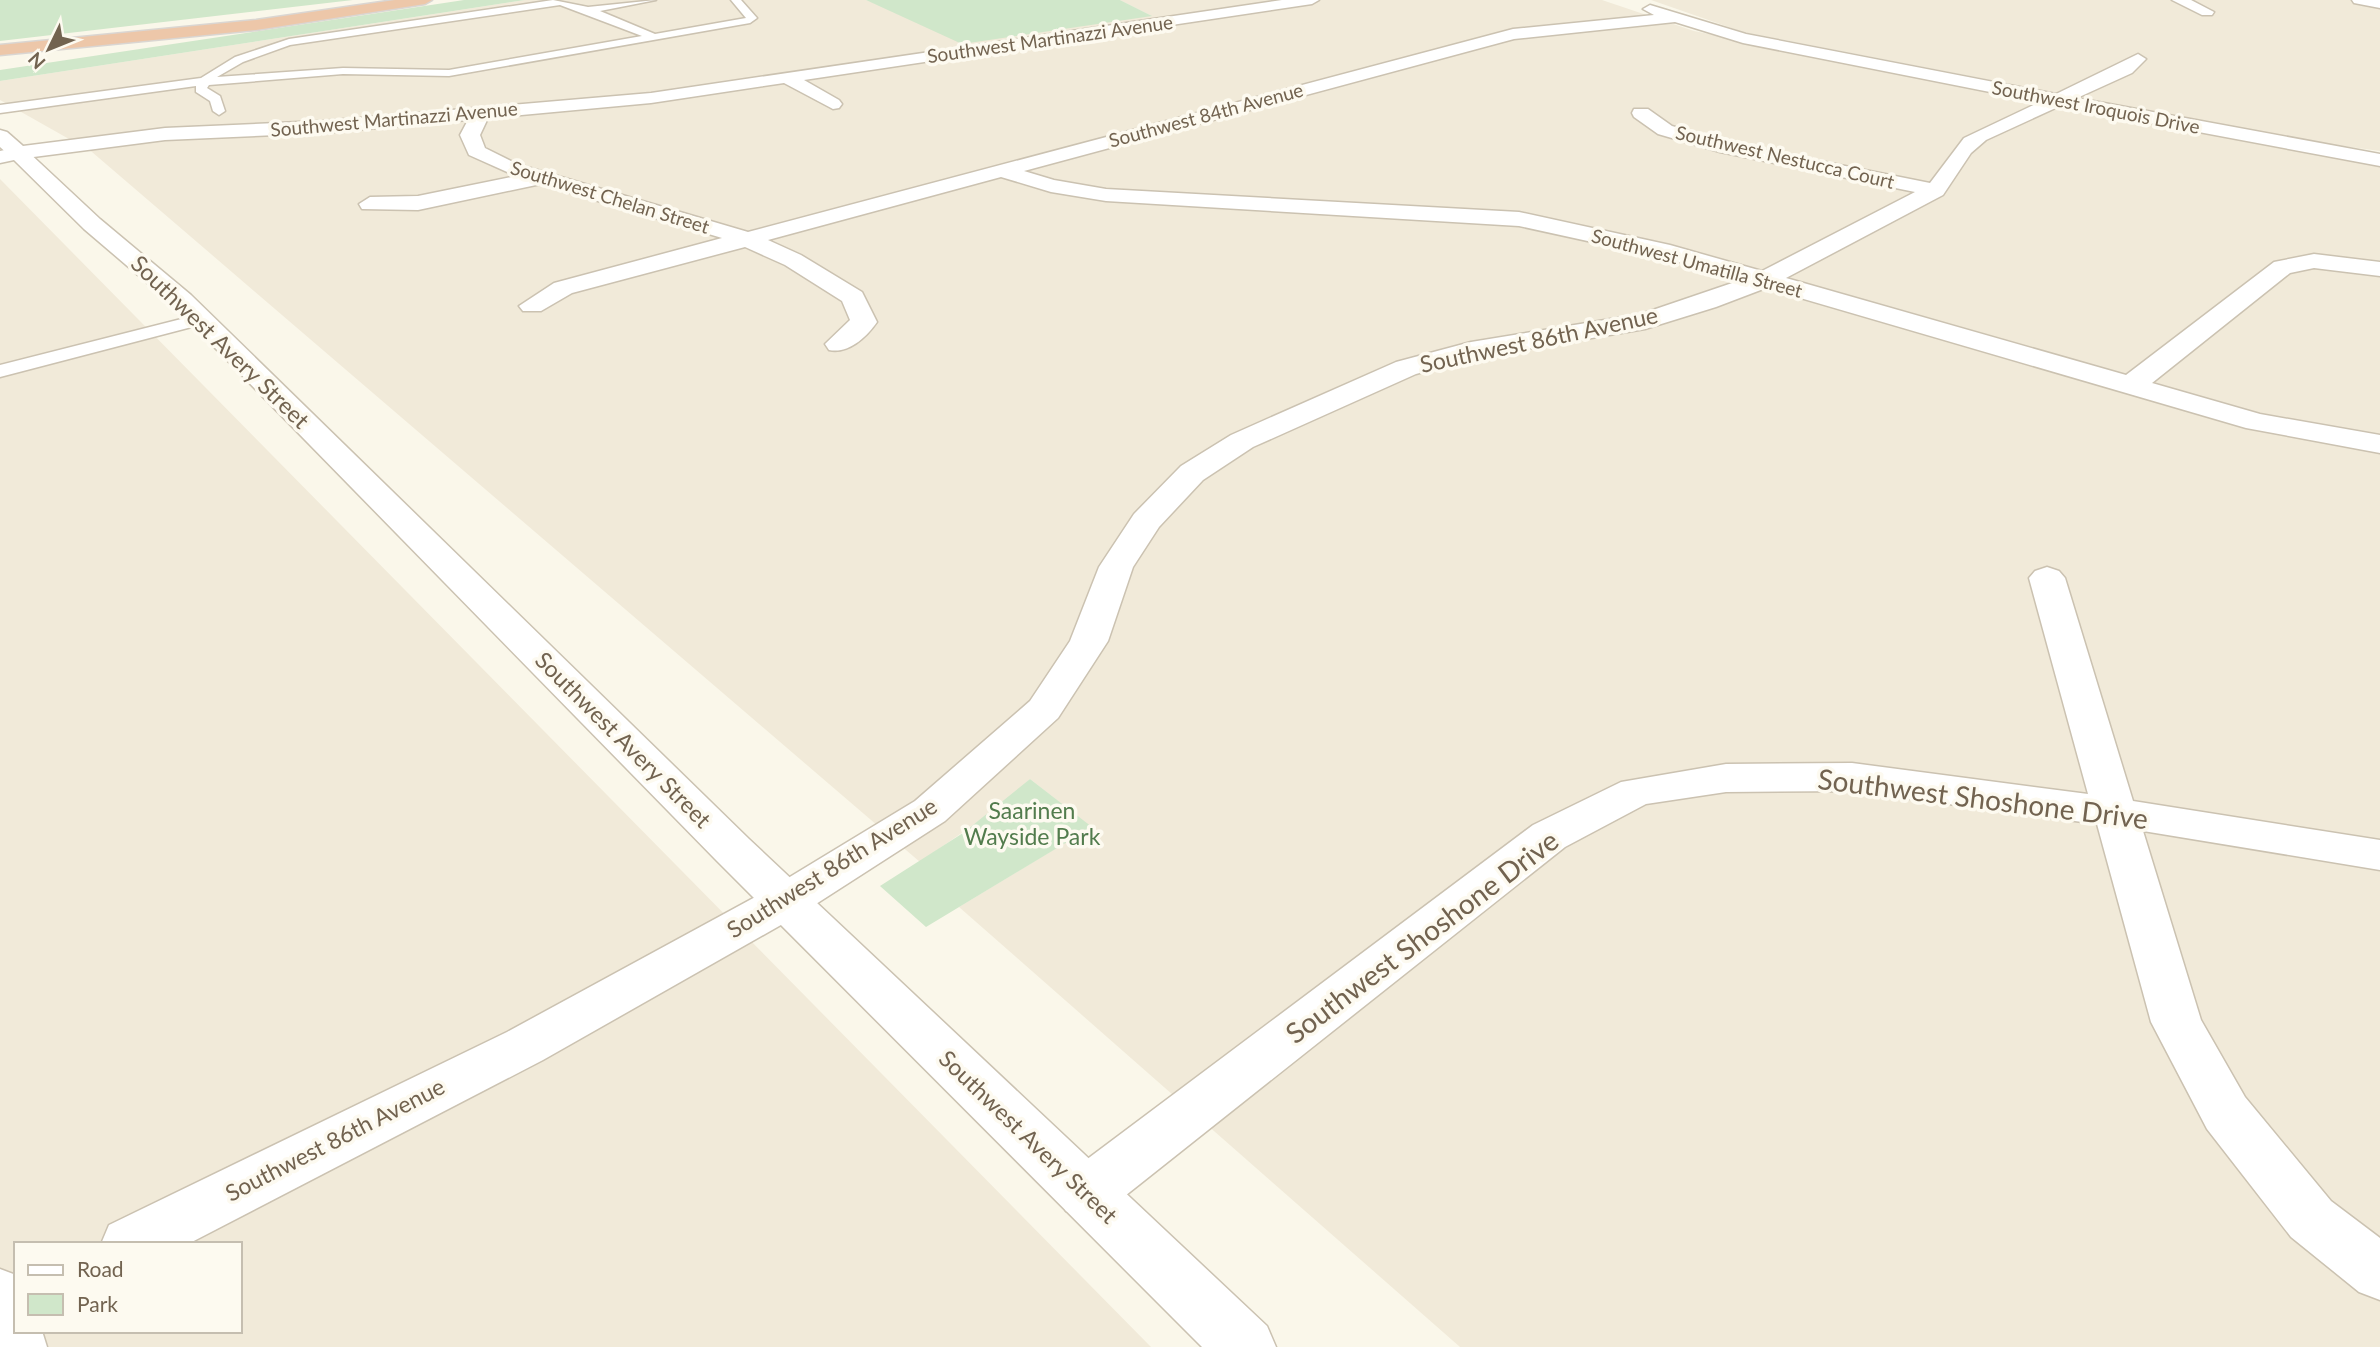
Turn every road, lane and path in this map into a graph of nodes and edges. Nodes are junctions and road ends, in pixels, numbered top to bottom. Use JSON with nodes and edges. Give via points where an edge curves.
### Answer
{"nodes":[{"id":1,"x":425,"y":0,"type":"edge"},
{"id":2,"x":651,"y":0,"type":"edge"},
{"id":3,"x":736,"y":0,"type":"edge"},
{"id":4,"x":1235,"y":0,"type":"edge"},
{"id":5,"x":1312,"y":0,"type":"edge"},
{"id":6,"x":2179,"y":0,"type":"edge"},
{"id":7,"x":2359,"y":0,"type":"edge"},
{"id":8,"x":1637,"y":4,"type":"dead end"},
{"id":9,"x":2380,"y":4,"type":"edge"},
{"id":10,"x":1258,"y":8,"type":"junction"},
{"id":11,"x":588,"y":10,"type":"junction"},
{"id":12,"x":2207,"y":12,"type":"dead end"},
{"id":13,"x":1672,"y":18,"type":"junction"},
{"id":14,"x":654,"y":37,"type":"junction"},
{"id":15,"x":1844,"y":39,"type":"dead end"},
{"id":16,"x":0,"y":50,"type":"edge"},
{"id":17,"x":1812,"y":51,"type":"junction"},
{"id":18,"x":2138,"y":59,"type":"dead end"},
{"id":19,"x":787,"y":78,"type":"junction"},
{"id":20,"x":202,"y":82,"type":"junction"},
{"id":21,"x":2059,"y":99,"type":"junction"},
{"id":22,"x":833,"y":104,"type":"dead end"},
{"id":23,"x":0,"y":109,"type":"edge"},
{"id":24,"x":219,"y":111,"type":"dead end"},
{"id":25,"x":481,"y":113,"type":"junction"},
{"id":26,"x":1641,"y":113,"type":"dead end"},
{"id":27,"x":6,"y":149,"type":"edge"},
{"id":28,"x":2380,"y":160,"type":"edge"},
{"id":29,"x":1000,"y":170,"type":"junction"},
{"id":30,"x":539,"y":178,"type":"junction"},
{"id":31,"x":1935,"y":190,"type":"junction"},
{"id":32,"x":370,"y":204,"type":"dead end"},
{"id":33,"x":745,"y":238,"type":"junction"},
{"id":34,"x":2380,"y":269,"type":"edge"},
{"id":35,"x":1764,"y":279,"type":"junction"},
{"id":36,"x":532,"y":306,"type":"dead end"},
{"id":37,"x":201,"y":318,"type":"junction"},
{"id":38,"x":838,"y":344,"type":"dead end"},
{"id":39,"x":0,"y":371,"type":"edge"},
{"id":40,"x":2129,"y":387,"type":"junction"},
{"id":41,"x":2380,"y":444,"type":"edge"},
{"id":42,"x":2047,"y":578,"type":"dead end"},
{"id":43,"x":2113,"y":812,"type":"junction"},
{"id":44,"x":2380,"y":855,"type":"edge"},
{"id":45,"x":786,"y":901,"type":"junction"},
{"id":46,"x":1086,"y":1193,"type":"junction"},
{"id":47,"x":134,"y":1242,"type":"edge"},
{"id":48,"x":2380,"y":1273,"type":"edge"},
{"id":49,"x":1245,"y":1347,"type":"edge"}],
"edges":[{"from":1,"to":16,"type":"highway","via":[[256,25]]},
{"from":2,"to":11,"type":"lane"},
{"from":3,"to":14,"type":"lane","via":[[750,20]]},
{"from":4,"to":10,"type":"street"},
{"from":5,"to":10,"type":"street","name":"Southwest Martinazzi Avenue"},
{"from":6,"to":12,"type":"street"},
{"from":7,"to":9,"type":"street"},
{"from":8,"to":13,"type":"street","name":"Southwest Iroquois Drive"},
{"from":10,"to":19,"type":"street","name":"Southwest Martinazzi Avenue"},
{"from":11,"to":14,"type":"lane"},
{"from":11,"to":20,"type":"lane","via":[[559,2],[539,4],[289,42],[224,68]]},
{"from":13,"to":17,"type":"street","name":"Southwest Iroquois Drive"},
{"from":13,"to":29,"type":"street","name":"Southwest 84th Avenue","via":[[1513,34]]},
{"from":14,"to":20,"type":"lane","via":[[439,74],[349,71]]},
{"from":15,"to":17,"type":"street"},
{"from":17,"to":21,"type":"street","name":"Southwest Iroquois Drive"},
{"from":18,"to":21,"type":"street","name":"Southwest 86th Avenue","via":[[2126,69]]},
{"from":19,"to":22,"type":"street"},
{"from":19,"to":25,"type":"street","name":"Southwest Martinazzi Avenue","via":[[651,98]]},
{"from":20,"to":23,"type":"lane"},
{"from":20,"to":24,"type":"lane","via":[[200,89],[216,99]]},
{"from":21,"to":28,"type":"street","name":"Southwest Iroquois Drive"},
{"from":21,"to":31,"type":"street","name":"Southwest 86th Avenue","via":[[1964,145],[1947,179]]},
{"from":25,"to":27,"type":"street","name":"Southwest Martinazzi Avenue"},
{"from":25,"to":30,"type":"street","name":"Southwest Chelan Street","via":[[470,135],[476,151]]},
{"from":26,"to":31,"type":"street","name":"Southwest Nestucca Court","via":[[1665,130],[1727,148]]},
{"from":27,"to":37,"type":"street","name":"Southwest Avery Street"},
{"from":29,"to":33,"type":"street","name":"Southwest 84th Avenue"},
{"from":29,"to":35,"type":"street","name":"Southwest Umatilla Street","via":[[1051,186],[1106,195],[1519,219],[1670,252]]},
{"from":30,"to":32,"type":"street","via":[[418,203]]},
{"from":30,"to":33,"type":"street","name":"Southwest Chelan Street"},
{"from":31,"to":35,"type":"street","name":"Southwest 86th Avenue"},
{"from":33,"to":36,"type":"street","name":"Southwest 84th Avenue","via":[[563,288]]},
{"from":33,"to":38,"type":"street","name":"Southwest Chelan Street","via":[[793,260],[853,297],[864,322]]},
{"from":34,"to":40,"type":"street","via":[[2314,261],[2282,267]]},
{"from":35,"to":40,"type":"street","name":"Southwest Umatilla Street"},
{"from":35,"to":45,"type":"street","name":"Southwest 86th Avenue","via":[[1645,321],[1471,350],[1406,368],[1242,441],[1202,467],[1146,521],[1116,567],[1089,641],[1044,709],[930,811]]},
{"from":37,"to":39,"type":"lane"},
{"from":37,"to":45,"type":"street","name":"Southwest Avery Street"},
{"from":40,"to":41,"type":"street","name":"Southwest Umatilla Street","via":[[2256,422]]},
{"from":42,"to":43,"type":"street"},
{"from":43,"to":44,"type":"street","name":"Southwest Shoshone Drive"},
{"from":43,"to":46,"type":"street","name":"Southwest Shoshone Drive","via":[[1852,777],[1726,778],[1636,792],[1549,836]]},
{"from":43,"to":48,"type":"street","via":[[2176,1023],[2226,1113],[2311,1219]]},
{"from":45,"to":46,"type":"street","name":"Southwest Avery Street"},
{"from":45,"to":47,"type":"street","name":"Southwest 86th Avenue","via":[[525,1046]]},
{"from":46,"to":49,"type":"street","name":"Southwest Avery Street"}]}
